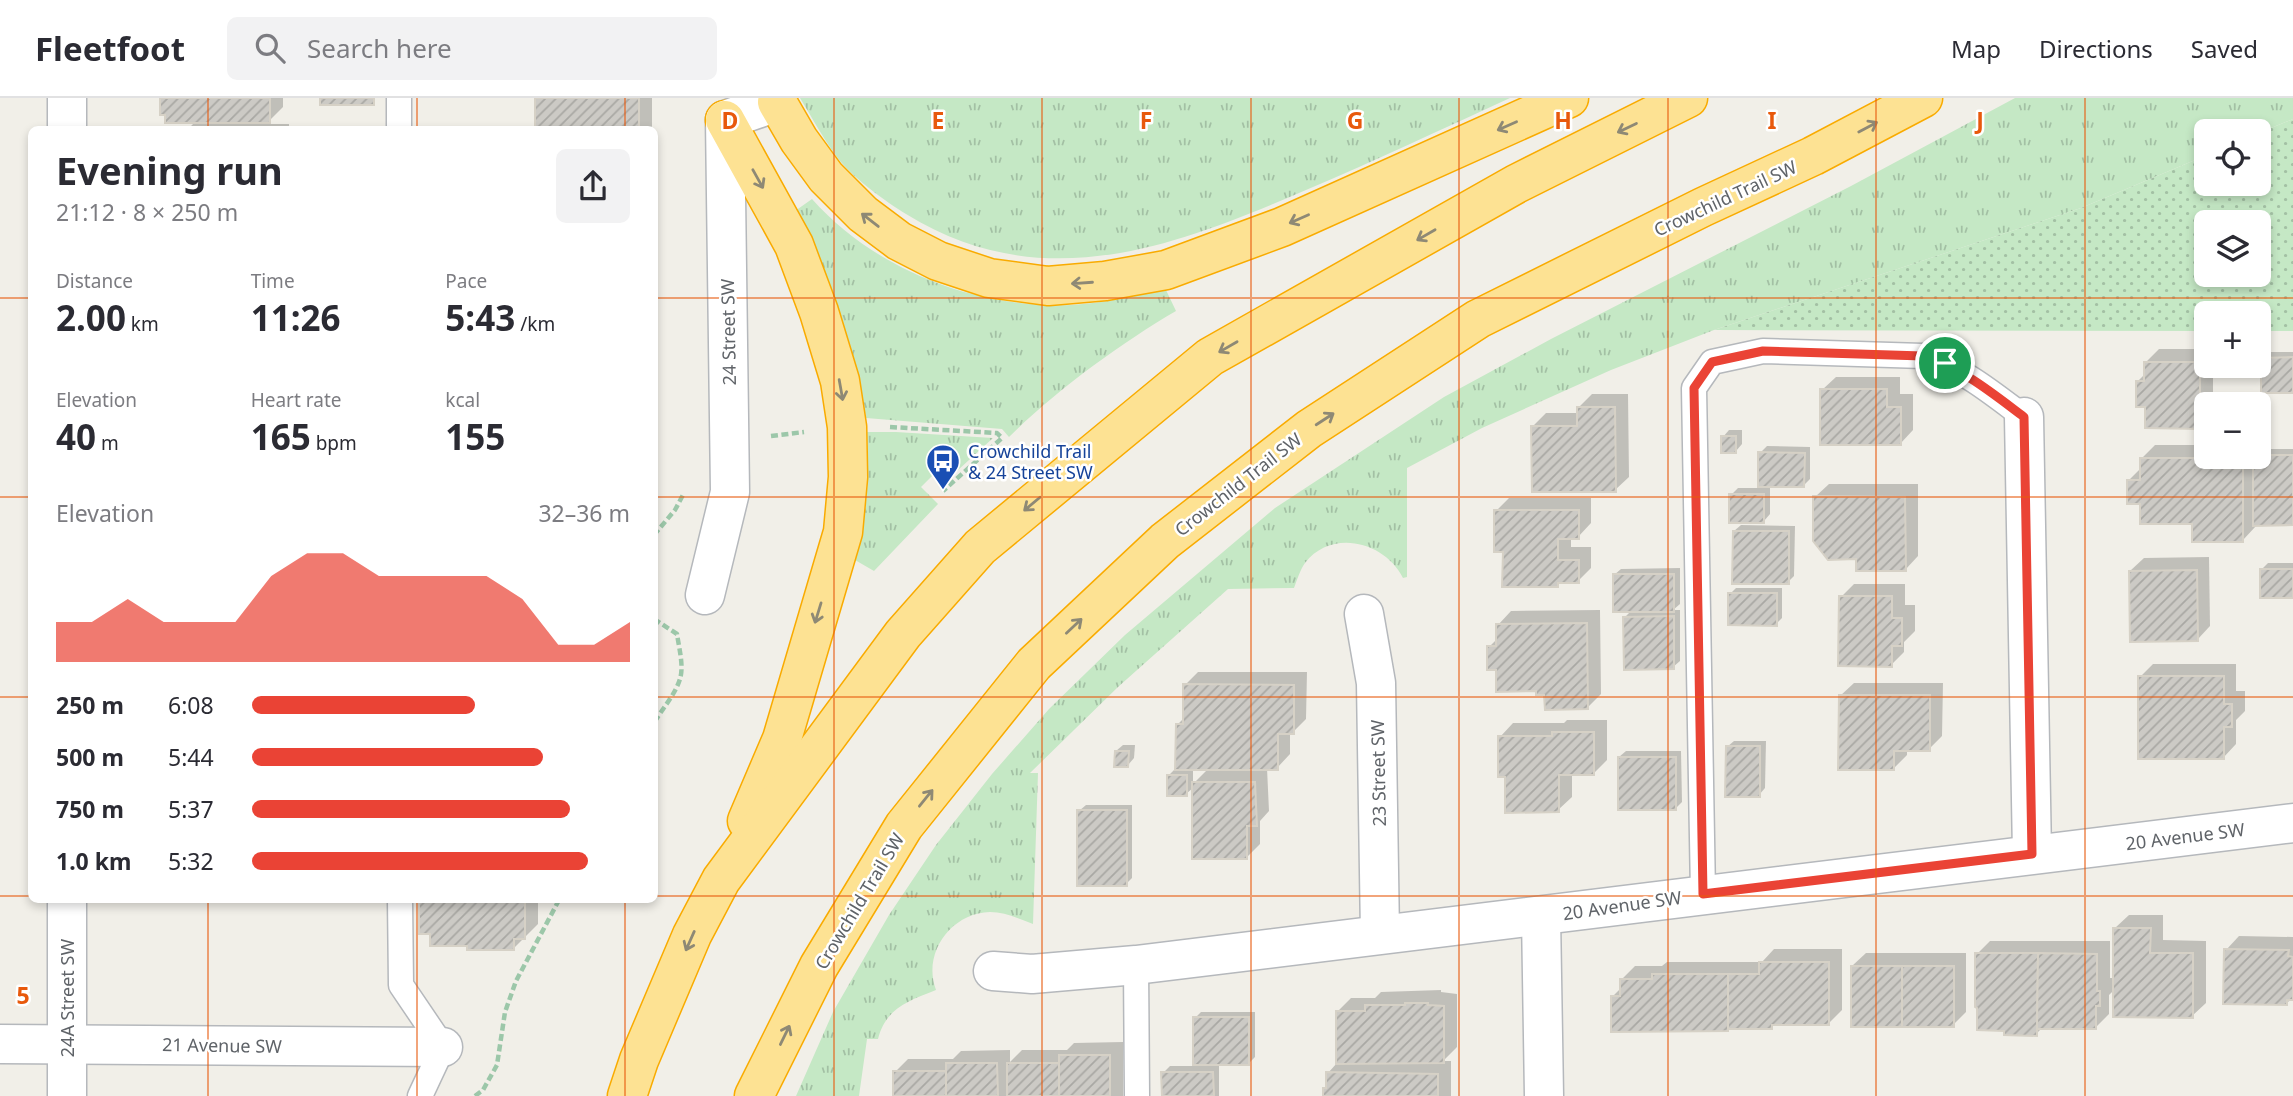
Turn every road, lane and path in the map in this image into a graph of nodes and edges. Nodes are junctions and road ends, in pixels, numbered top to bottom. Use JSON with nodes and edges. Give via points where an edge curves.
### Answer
{"nodes":[{"id":1,"x":67,"y":98,"type":"edge"},
{"id":2,"x":399,"y":98,"type":"edge"},
{"id":3,"x":1569,"y":98,"type":"edge"},
{"id":4,"x":1688,"y":98,"type":"edge"},
{"id":5,"x":1923,"y":98,"type":"edge"},
{"id":6,"x":777,"y":102,"type":"joint"},
{"id":7,"x":725,"y":120,"type":"junction"},
{"id":8,"x":67,"y":126,"type":"edge"},
{"id":9,"x":399,"y":126,"type":"edge"},
{"id":10,"x":2024,"y":417,"type":"joint"},
{"id":11,"x":881,"y":426,"type":"dead end"},
{"id":12,"x":812,"y":431,"type":"dead end"},
{"id":13,"x":765,"y":437,"type":"dead end"},
{"id":14,"x":686,"y":488,"type":"dead end"},
{"id":15,"x":943,"y":491,"type":"dead end"},
{"id":16,"x":658,"y":530,"type":"edge"},
{"id":17,"x":705,"y":595,"type":"dead end"},
{"id":18,"x":1364,"y":614,"type":"dead end"},
{"id":19,"x":658,"y":622,"type":"edge"},
{"id":20,"x":658,"y":717,"type":"edge"},
{"id":21,"x":2293,"y":823,"type":"edge"},
{"id":22,"x":2032,"y":854,"type":"junction"},
{"id":23,"x":721,"y":880,"type":"junction"},
{"id":24,"x":1703,"y":894,"type":"junction"},
{"id":25,"x":67,"y":903,"type":"edge"},
{"id":26,"x":400,"y":903,"type":"edge"},
{"id":27,"x":557,"y":903,"type":"edge"},
{"id":28,"x":1541,"y":916,"type":"junction"},
{"id":29,"x":1380,"y":934,"type":"junction"},
{"id":30,"x":1136,"y":965,"type":"junction"},
{"id":31,"x":993,"y":971,"type":"dead end"},
{"id":32,"x":0,"y":1044,"type":"edge"},
{"id":33,"x":67,"y":1044,"type":"junction"},
{"id":34,"x":443,"y":1047,"type":"junction"},
{"id":35,"x":67,"y":1096,"type":"edge"},
{"id":36,"x":420,"y":1096,"type":"edge"},
{"id":37,"x":475,"y":1096,"type":"edge"},
{"id":38,"x":627,"y":1096,"type":"edge"},
{"id":39,"x":754,"y":1096,"type":"edge"},
{"id":40,"x":1137,"y":1096,"type":"edge"},
{"id":41,"x":1544,"y":1096,"type":"edge"}],
"edges":[{"from":1,"to":8,"type":"street"},
{"from":2,"to":9,"type":"lane"},
{"from":3,"to":6,"type":"highway","one_way":true,"via":[[1282,227],[1166,271],[1048,286],[989,278],[938,261],[899,241],[826,177]]},
{"from":4,"to":23,"type":"highway","one_way":true,"via":[[1516,184],[1210,357],[981,547],[903,634]]},
{"from":39,"to":5,"type":"highway","name":"Crowchild Trail SW","one_way":true,"via":[[819,966],[904,826],[1034,664],[1165,541],[1309,429],[1478,319]]},
{"from":6,"to":7,"type":"street"},
{"from":7,"to":17,"type":"street","name":"24 Street SW","via":[[730,492]]},
{"from":7,"to":23,"type":"highway","one_way":true,"via":[[794,245],[819,312],[840,381],[848,477],[843,532],[782,739]]},
{"from":10,"to":22,"type":"street"},
{"from":10,"to":24,"type":"lane","via":[[1965,374],[1923,356],[1763,351],[1712,362],[1694,388]]},
{"from":11,"to":15,"type":"path","via":[[996,433],[1002,438]]},
{"from":12,"to":13,"type":"path"},
{"from":14,"to":16,"type":"path"},
{"from":18,"to":29,"type":"street","name":"23 Street SW","via":[[1377,683]]},
{"from":19,"to":20,"type":"path","via":[[677,634],[681,677]]},
{"from":21,"to":22,"type":"street","name":"20 Avenue SW"},
{"from":22,"to":24,"type":"street","name":"20 Avenue SW"},
{"from":23,"to":38,"type":"highway","one_way":true,"via":[[692,935]]},
{"from":24,"to":28,"type":"street","name":"20 Avenue SW"},
{"from":25,"to":33,"type":"street","name":"24A Street SW"},
{"from":26,"to":34,"type":"lane","via":[[401,985]]},
{"from":27,"to":37,"type":"path","via":[[516,981],[505,1012],[497,1066]]},
{"from":28,"to":29,"type":"street","name":"20 Avenue SW"},
{"from":28,"to":41,"type":"street"},
{"from":29,"to":30,"type":"street","name":"20 Avenue SW"},
{"from":30,"to":31,"type":"street","name":"20 Avenue SW","via":[[1032,974]]},
{"from":30,"to":40,"type":"lane"},
{"from":32,"to":33,"type":"street","name":"21 Avenue SW"},
{"from":33,"to":34,"type":"street","name":"21 Avenue SW"},
{"from":33,"to":35,"type":"street","name":"24A Street SW"},
{"from":34,"to":36,"type":"lane"}]}
